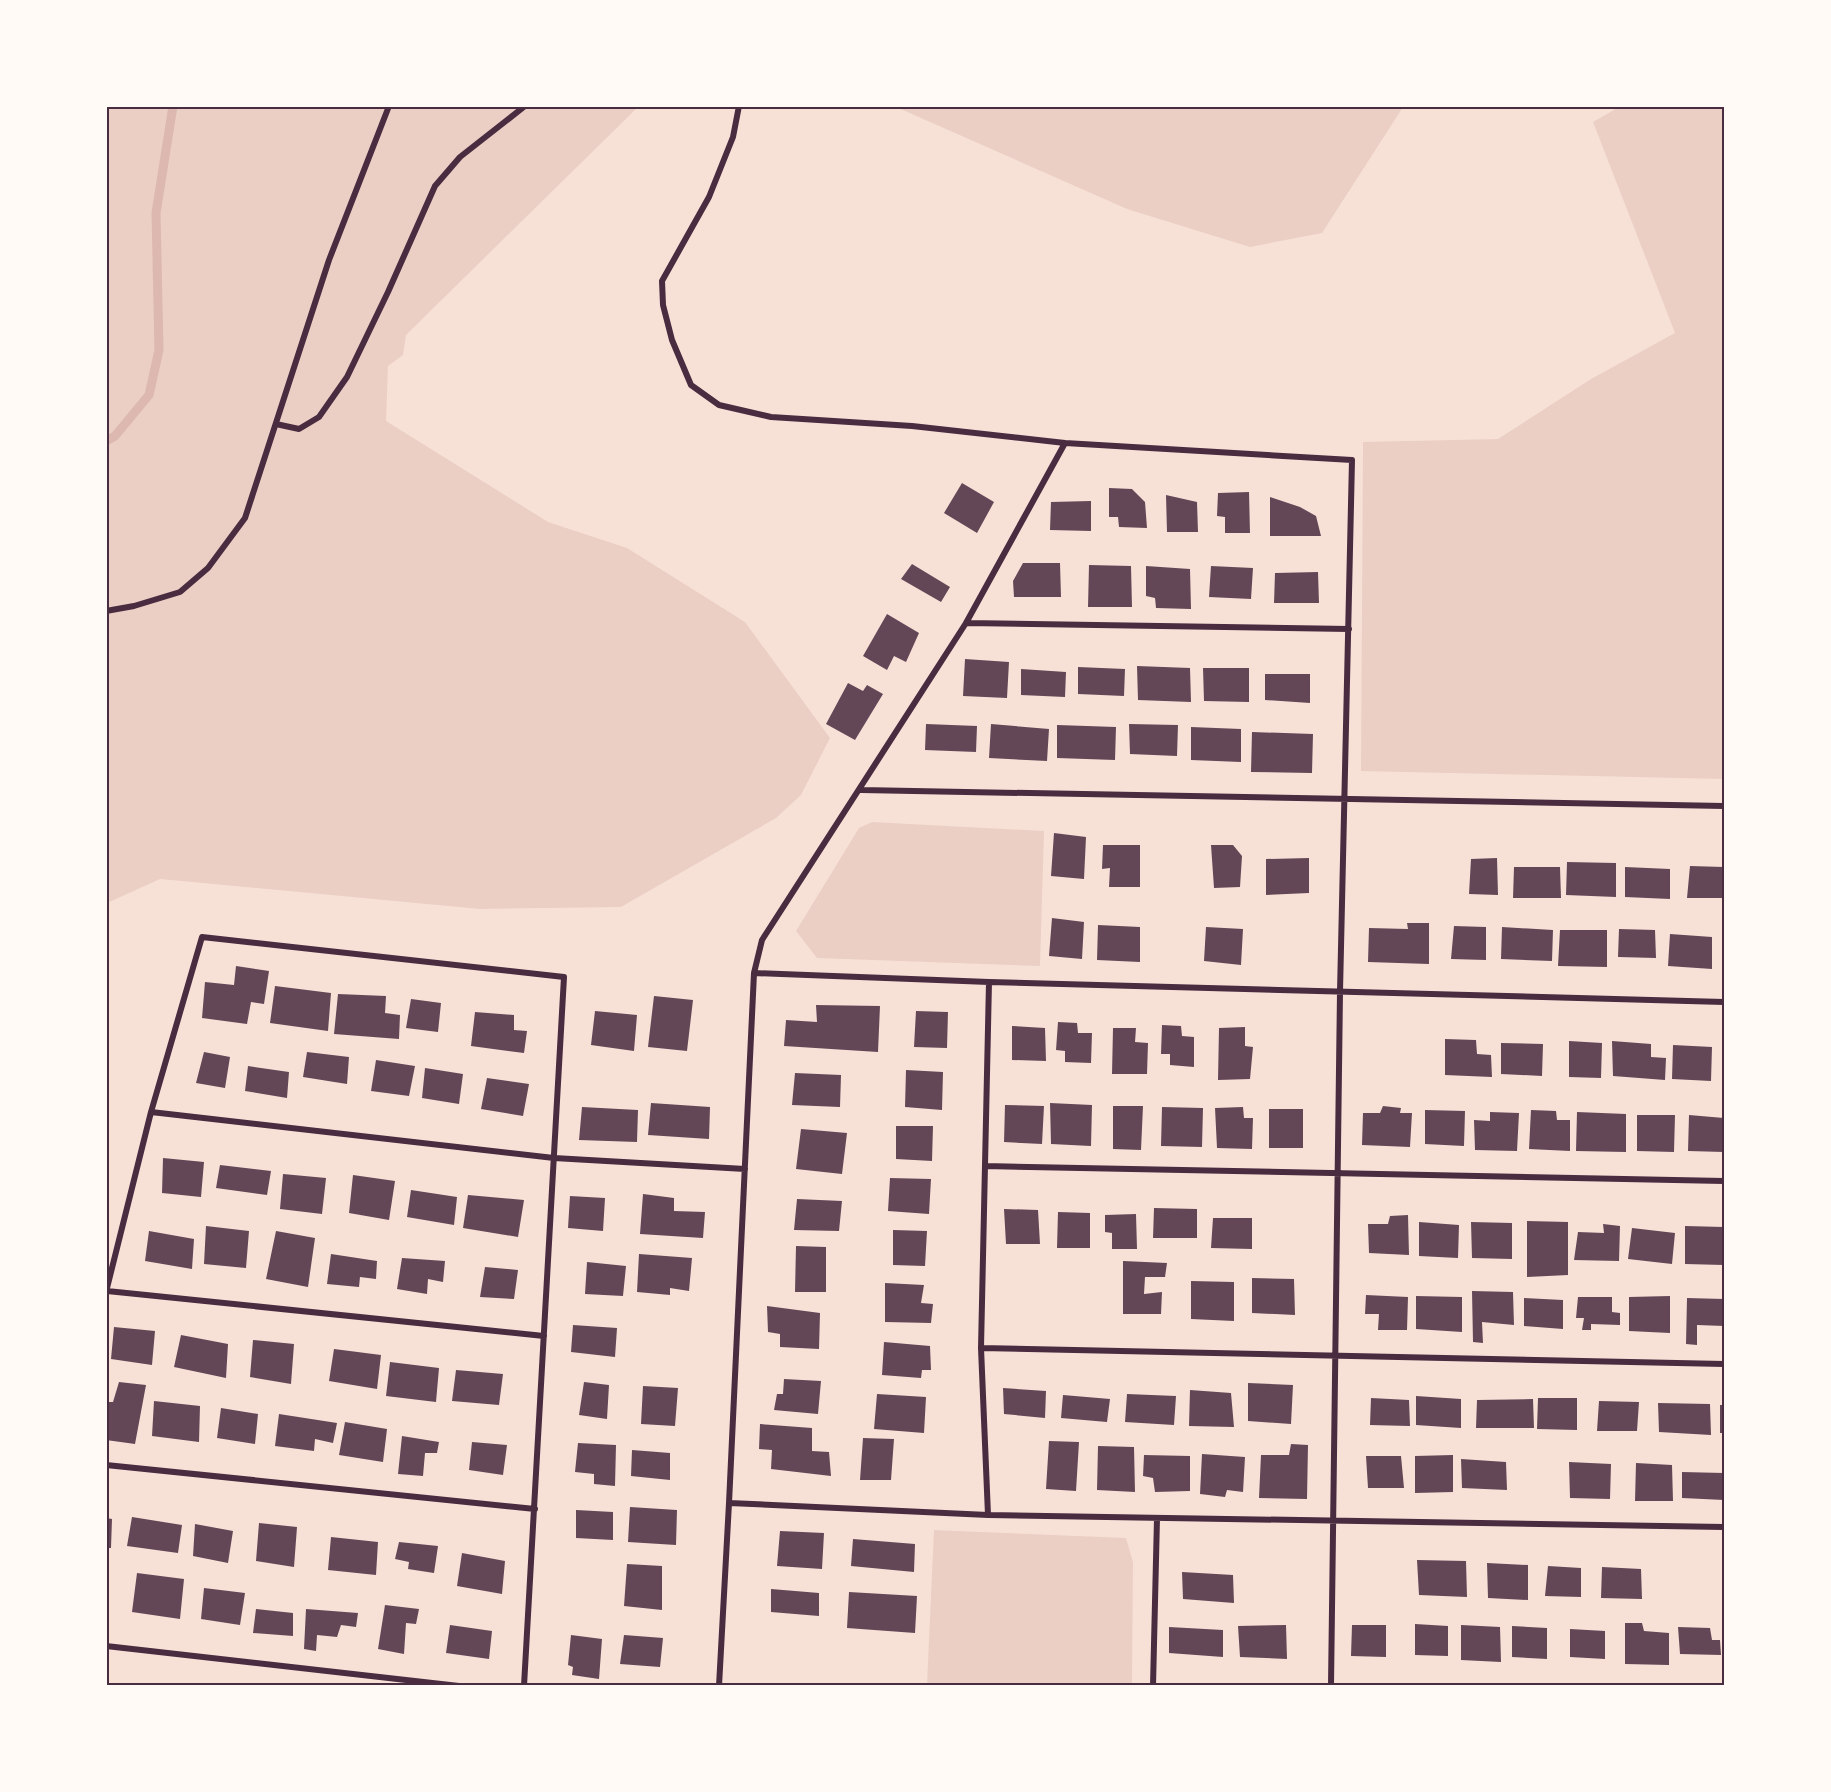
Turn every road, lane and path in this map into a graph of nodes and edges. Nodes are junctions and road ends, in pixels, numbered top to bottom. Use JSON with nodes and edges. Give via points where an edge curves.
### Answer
{"nodes":[{"id":1,"x":389,"y":106,"type":"edge"},
{"id":2,"x":525,"y":106,"type":"edge"},
{"id":3,"x":739,"y":106,"type":"edge"},
{"id":4,"x":276,"y":424,"type":"junction"},
{"id":5,"x":1065,"y":443,"type":"junction"},
{"id":6,"x":106,"y":611,"type":"edge"},
{"id":7,"x":966,"y":623,"type":"junction"},
{"id":8,"x":1349,"y":629,"type":"junction"},
{"id":9,"x":861,"y":790,"type":"junction"},
{"id":10,"x":1343,"y":798,"type":"junction"},
{"id":11,"x":1725,"y":806,"type":"edge"},
{"id":12,"x":754,"y":974,"type":"junction"},
{"id":13,"x":989,"y":982,"type":"junction"},
{"id":14,"x":1340,"y":992,"type":"junction"},
{"id":15,"x":1725,"y":1002,"type":"edge"},
{"id":16,"x":151,"y":1112,"type":"junction"},
{"id":17,"x":554,"y":1158,"type":"junction"},
{"id":18,"x":985,"y":1166,"type":"junction"},
{"id":19,"x":745,"y":1169,"type":"junction"},
{"id":20,"x":1337,"y":1174,"type":"junction"},
{"id":21,"x":1725,"y":1181,"type":"edge"},
{"id":22,"x":107,"y":1291,"type":"edge"},
{"id":23,"x":544,"y":1336,"type":"junction"},
{"id":24,"x":981,"y":1348,"type":"junction"},
{"id":25,"x":1334,"y":1357,"type":"junction"},
{"id":26,"x":1725,"y":1364,"type":"edge"},
{"id":27,"x":106,"y":1465,"type":"edge"},
{"id":28,"x":729,"y":1503,"type":"junction"},
{"id":29,"x":534,"y":1509,"type":"junction"},
{"id":30,"x":988,"y":1515,"type":"junction"},
{"id":31,"x":1156,"y":1518,"type":"junction"},
{"id":32,"x":1334,"y":1521,"type":"junction"},
{"id":33,"x":1725,"y":1527,"type":"edge"},
{"id":34,"x":106,"y":1646,"type":"edge"},
{"id":35,"x":459,"y":1686,"type":"edge"},
{"id":36,"x":524,"y":1686,"type":"edge"},
{"id":37,"x":718,"y":1686,"type":"edge"},
{"id":38,"x":1153,"y":1686,"type":"edge"},
{"id":39,"x":1331,"y":1686,"type":"edge"}],
"edges":[{"from":1,"to":4,"type":"street","via":[[330,260]]},
{"from":2,"to":4,"type":"street","via":[[460,157],[435,186],[347,377],[319,417],[299,429]]},
{"from":3,"to":5,"type":"street","via":[[733,137],[709,196],[662,281],[672,340],[691,385],[719,405],[771,417],[912,426]]},
{"from":4,"to":6,"type":"street","via":[[244,518],[208,568],[180,592]]},
{"from":5,"to":7,"type":"street"},
{"from":5,"to":8,"type":"street","via":[[1352,460]]},
{"from":7,"to":8,"type":"street"},
{"from":7,"to":9,"type":"street"},
{"from":8,"to":10,"type":"street"},
{"from":9,"to":10,"type":"street"},
{"from":9,"to":12,"type":"street","via":[[762,940]]},
{"from":10,"to":11,"type":"street"},
{"from":10,"to":14,"type":"street"},
{"from":12,"to":13,"type":"street"},
{"from":12,"to":19,"type":"street"},
{"from":13,"to":14,"type":"street"},
{"from":13,"to":18,"type":"street"},
{"from":14,"to":15,"type":"street"},
{"from":14,"to":20,"type":"street"},
{"from":16,"to":17,"type":"street"},
{"from":16,"to":17,"type":"street","via":[[202,937],[553,975],[564,977]]},
{"from":16,"to":22,"type":"street"},
{"from":17,"to":19,"type":"street"},
{"from":17,"to":23,"type":"street"},
{"from":18,"to":20,"type":"street"},
{"from":18,"to":24,"type":"street"},
{"from":19,"to":28,"type":"street"},
{"from":20,"to":21,"type":"street"},
{"from":20,"to":25,"type":"street"},
{"from":22,"to":23,"type":"street"},
{"from":23,"to":29,"type":"street"},
{"from":24,"to":25,"type":"street"},
{"from":24,"to":30,"type":"street"},
{"from":25,"to":26,"type":"street"},
{"from":25,"to":32,"type":"street"},
{"from":27,"to":29,"type":"street"},
{"from":28,"to":30,"type":"street"},
{"from":28,"to":37,"type":"street"},
{"from":29,"to":36,"type":"street"},
{"from":30,"to":31,"type":"street"},
{"from":31,"to":32,"type":"street"},
{"from":31,"to":38,"type":"street"},
{"from":32,"to":33,"type":"street"},
{"from":32,"to":39,"type":"street"},
{"from":34,"to":35,"type":"street"}]}
